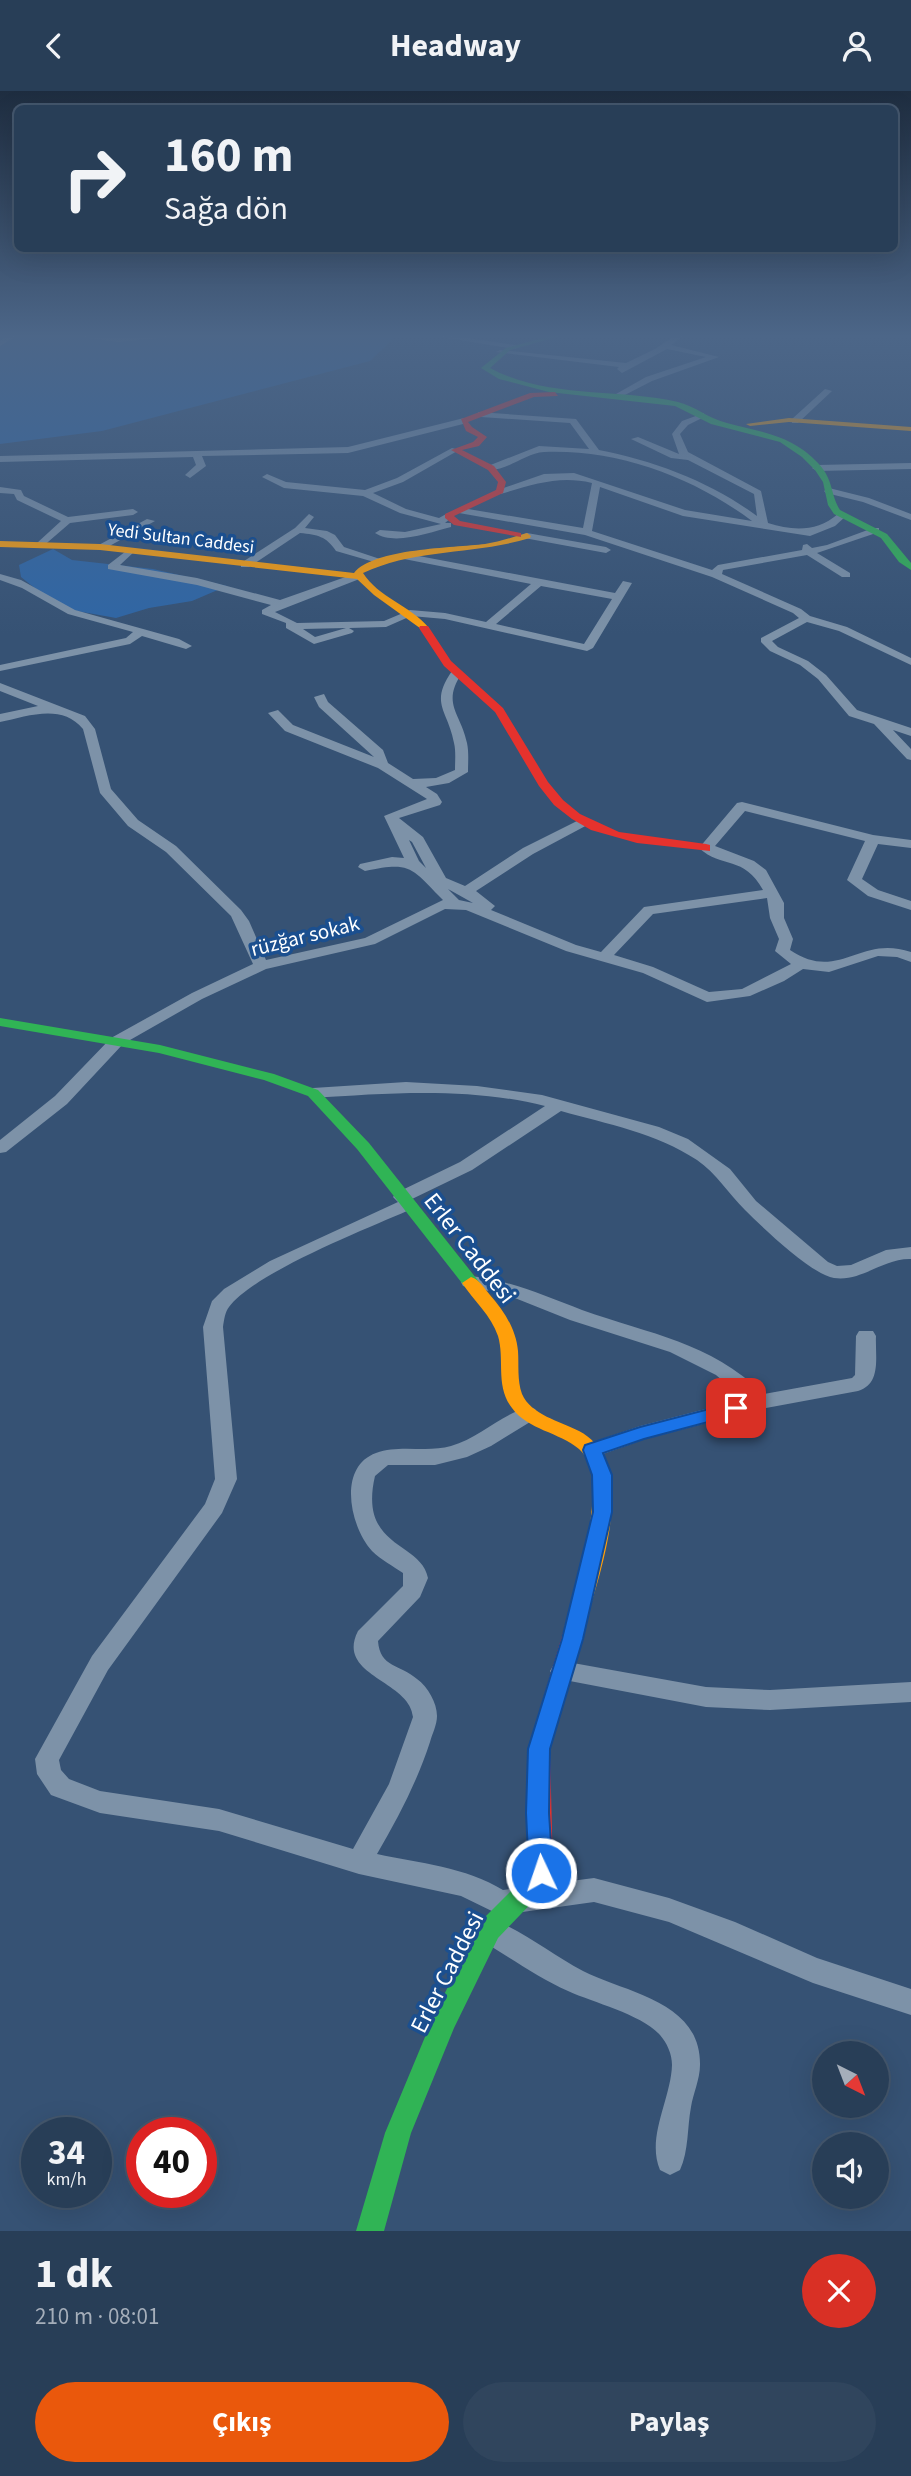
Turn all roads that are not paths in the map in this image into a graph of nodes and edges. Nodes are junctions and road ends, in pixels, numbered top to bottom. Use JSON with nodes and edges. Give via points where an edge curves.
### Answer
{"nodes":[{"id":1,"x":409,"y":435,"type":"edge"},
{"id":2,"x":480,"y":435,"type":"edge"},
{"id":3,"x":584,"y":435,"type":"edge"},
{"id":4,"x":676,"y":435,"type":"edge"},
{"id":5,"x":769,"y":435,"type":"edge"},
{"id":6,"x":635,"y":439,"type":"dead end"},
{"id":7,"x":455,"y":450,"type":"junction"},
{"id":8,"x":596,"y":451,"type":"junction"},
{"id":9,"x":197,"y":454,"type":"junction"},
{"id":10,"x":682,"y":456,"type":"junction"},
{"id":11,"x":0,"y":459,"type":"edge"},
{"id":12,"x":633,"y":460,"type":"junction"},
{"id":13,"x":911,"y":466,"type":"edge"},
{"id":14,"x":491,"y":468,"type":"junction"},
{"id":15,"x":817,"y":468,"type":"junction"},
{"id":16,"x":190,"y":475,"type":"dead end"},
{"id":17,"x":267,"y":477,"type":"dead end"},
{"id":18,"x":597,"y":482,"type":"junction"},
{"id":19,"x":0,"y":490,"type":"edge"},
{"id":20,"x":500,"y":491,"type":"junction"},
{"id":21,"x":829,"y":491,"type":"junction"},
{"id":22,"x":337,"y":492,"type":"junction"},
{"id":23,"x":365,"y":493,"type":"junction"},
{"id":24,"x":314,"y":499,"type":"dead end"},
{"id":25,"x":132,"y":512,"type":"dead end"},
{"id":26,"x":455,"y":516,"type":"junction"},
{"id":27,"x":841,"y":516,"type":"junction"},
{"id":28,"x":309,"y":517,"type":"dead end"},
{"id":29,"x":911,"y":517,"type":"edge"},
{"id":30,"x":67,"y":520,"type":"junction"},
{"id":31,"x":150,"y":521,"type":"dead end"},
{"id":32,"x":764,"y":524,"type":"junction"},
{"id":33,"x":776,"y":527,"type":"junction"},
{"id":34,"x":298,"y":530,"type":"junction"},
{"id":35,"x":876,"y":530,"type":"junction"},
{"id":36,"x":587,"y":532,"type":"junction"},
{"id":37,"x":380,"y":533,"type":"dead end"},
{"id":38,"x":810,"y":533,"type":"junction"},
{"id":39,"x":527,"y":536,"type":"junction"},
{"id":40,"x":386,"y":543,"type":"dead end"},
{"id":41,"x":0,"y":544,"type":"edge"},
{"id":42,"x":37,"y":545,"type":"junction"},
{"id":43,"x":100,"y":547,"type":"junction"},
{"id":44,"x":606,"y":550,"type":"dead end"},
{"id":45,"x":130,"y":551,"type":"junction"},
{"id":46,"x":434,"y":551,"type":"junction"},
{"id":47,"x":807,"y":551,"type":"junction"},
{"id":48,"x":403,"y":556,"type":"junction"},
{"id":49,"x":381,"y":561,"type":"junction"},
{"id":50,"x":2,"y":563,"type":"edge"},
{"id":51,"x":246,"y":565,"type":"junction"},
{"id":52,"x":911,"y":567,"type":"edge"},
{"id":53,"x":716,"y":575,"type":"junction"},
{"id":54,"x":846,"y":575,"type":"dead end"},
{"id":55,"x":358,"y":576,"type":"junction"},
{"id":56,"x":539,"y":582,"type":"junction"},
{"id":57,"x":627,"y":583,"type":"dead end"},
{"id":58,"x":617,"y":597,"type":"junction"},
{"id":59,"x":280,"y":604,"type":"junction"},
{"id":60,"x":410,"y":613,"type":"junction"},
{"id":61,"x":806,"y":618,"type":"junction"},
{"id":62,"x":489,"y":625,"type":"junction"},
{"id":63,"x":139,"y":632,"type":"junction"},
{"id":64,"x":186,"y":646,"type":"dead end"},
{"id":65,"x":911,"y":647,"type":"edge"},
{"id":66,"x":891,"y":653,"type":"junction"},
{"id":67,"x":911,"y":662,"type":"edge"},
{"id":68,"x":0,"y":668,"type":"edge"},
{"id":69,"x":456,"y":673,"type":"junction"},
{"id":70,"x":0,"y":687,"type":"edge"},
{"id":71,"x":320,"y":697,"type":"dead end"},
{"id":72,"x":51,"y":708,"type":"junction"},
{"id":73,"x":274,"y":713,"type":"dead end"},
{"id":74,"x":0,"y":718,"type":"edge"},
{"id":75,"x":880,"y":724,"type":"junction"},
{"id":76,"x":911,"y":732,"type":"edge"},
{"id":77,"x":911,"y":756,"type":"edge"},
{"id":78,"x":382,"y":765,"type":"junction"},
{"id":79,"x":443,"y":782,"type":"junction"},
{"id":80,"x":409,"y":783,"type":"junction"},
{"id":81,"x":431,"y":796,"type":"junction"},
{"id":82,"x":395,"y":823,"type":"junction"},
{"id":83,"x":584,"y":823,"type":"junction"},
{"id":84,"x":873,"y":839,"type":"junction"},
{"id":85,"x":911,"y":844,"type":"edge"},
{"id":86,"x":706,"y":848,"type":"junction"},
{"id":87,"x":413,"y":863,"type":"junction"},
{"id":88,"x":365,"y":867,"type":"dead end"},
{"id":89,"x":466,"y":891,"type":"junction"},
{"id":90,"x":772,"y":893,"type":"junction"},
{"id":91,"x":454,"y":903,"type":"junction"},
{"id":92,"x":911,"y":906,"type":"edge"},
{"id":93,"x":519,"y":927,"type":"junction"},
{"id":94,"x":911,"y":957,"type":"edge"},
{"id":95,"x":603,"y":958,"type":"junction"},
{"id":96,"x":801,"y":964,"type":"junction"},
{"id":97,"x":261,"y":966,"type":"junction"},
{"id":98,"x":0,"y":1022,"type":"edge"},
{"id":99,"x":117,"y":1041,"type":"junction"},
{"id":100,"x":313,"y":1093,"type":"junction"},
{"id":101,"x":558,"y":1105,"type":"junction"},
{"id":102,"x":0,"y":1148,"type":"edge"},
{"id":103,"x":405,"y":1201,"type":"junction"},
{"id":104,"x":911,"y":1253,"type":"edge"},
{"id":105,"x":470,"y":1282,"type":"junction"},
{"id":106,"x":866,"y":1336,"type":"dead end"},
{"id":107,"x":760,"y":1402,"type":"junction"},
{"id":108,"x":528,"y":1415,"type":"junction"},
{"id":109,"x":592,"y":1450,"type":"junction"},
{"id":110,"x":562,"y":1671,"type":"junction"},
{"id":111,"x":911,"y":1692,"type":"edge"},
{"id":112,"x":359,"y":1862,"type":"junction"},
{"id":113,"x":516,"y":1902,"type":"junction"},
{"id":114,"x":489,"y":1930,"type":"junction"},
{"id":115,"x":911,"y":2002,"type":"edge"},
{"id":116,"x":670,"y":2160,"type":"dead end"},
{"id":117,"x":370,"y":2231,"type":"edge"}],
"edges":[{"from":1,"to":9,"type":"street","via":[[348,450]]},
{"from":2,"to":7,"type":"street","via":[[484,437],[476,444]]},
{"from":3,"to":8,"type":"street"},
{"from":4,"to":10,"type":"street"},
{"from":5,"to":15,"type":"street","via":[[796,448]]},
{"from":6,"to":10,"type":"street"},
{"from":7,"to":14,"type":"street"},
{"from":7,"to":23,"type":"street","via":[[398,483]]},
{"from":8,"to":12,"type":"street"},
{"from":8,"to":14,"type":"street","via":[[531,450],[516,461]]},
{"from":9,"to":11,"type":"street"},
{"from":9,"to":16,"type":"street","via":[[201,466]]},
{"from":10,"to":12,"type":"street"},
{"from":10,"to":32,"type":"street","via":[[758,493]]},
{"from":12,"to":32,"type":"street","via":[[683,479]]},
{"from":13,"to":15,"type":"street"},
{"from":14,"to":20,"type":"street","via":[[502,482]]},
{"from":15,"to":21,"type":"street"},
{"from":17,"to":22,"type":"street","via":[[284,485]]},
{"from":18,"to":20,"type":"street","via":[[574,476],[544,477]]},
{"from":18,"to":33,"type":"street","via":[[683,513]]},
{"from":18,"to":36,"type":"street"},
{"from":19,"to":30,"type":"street","via":[[18,492],[20,498]]},
{"from":20,"to":26,"type":"street"},
{"from":21,"to":27,"type":"street"},
{"from":21,"to":29,"type":"street"},
{"from":22,"to":23,"type":"street"},
{"from":22,"to":24,"type":"street"},
{"from":23,"to":26,"type":"street","via":[[426,519]]},
{"from":25,"to":30,"type":"street"},
{"from":26,"to":36,"type":"street"},
{"from":26,"to":37,"type":"street","via":[[405,535]]},
{"from":26,"to":39,"type":"street"},
{"from":27,"to":35,"type":"street"},
{"from":27,"to":38,"type":"street"},
{"from":28,"to":34,"type":"street"},
{"from":30,"to":42,"type":"street"},
{"from":31,"to":43,"type":"street"},
{"from":32,"to":33,"type":"street"},
{"from":33,"to":38,"type":"street"},
{"from":34,"to":49,"type":"street","via":[[324,533],[340,549]]},
{"from":34,"to":51,"type":"street"},
{"from":35,"to":47,"type":"street","via":[[829,548]]},
{"from":35,"to":52,"type":"street","via":[[900,561]]},
{"from":36,"to":53,"type":"street"},
{"from":38,"to":47,"type":"street"},
{"from":39,"to":44,"type":"street"},
{"from":39,"to":46,"type":"street","via":[[503,544]]},
{"from":40,"to":46,"type":"street"},
{"from":41,"to":42,"type":"street","name":"Yedi Sultan Caddesi"},
{"from":42,"to":43,"type":"street","name":"Yedi Sultan Caddesi"},
{"from":42,"to":50,"type":"street"},
{"from":43,"to":45,"type":"street","name":"Yedi Sultan Caddesi"},
{"from":45,"to":51,"type":"street","name":"Yedi Sultan Caddesi"},
{"from":45,"to":59,"type":"street","via":[[112,567],[161,573]]},
{"from":46,"to":48,"type":"street"},
{"from":47,"to":53,"type":"street","via":[[718,568]]},
{"from":47,"to":54,"type":"street"},
{"from":48,"to":49,"type":"street"},
{"from":48,"to":56,"type":"street"},
{"from":49,"to":55,"type":"street","via":[[360,570]]},
{"from":50,"to":63,"type":"street","via":[[64,609]]},
{"from":51,"to":55,"type":"street","name":"Yedi Sultan Caddesi"},
{"from":53,"to":61,"type":"street"},
{"from":55,"to":59,"type":"street"},
{"from":55,"to":60,"type":"street"},
{"from":56,"to":58,"type":"street"},
{"from":56,"to":62,"type":"street"},
{"from":57,"to":58,"type":"street"},
{"from":58,"to":62,"type":"street","via":[[587,648]]},
{"from":59,"to":60,"type":"street","via":[[266,613],[292,622],[290,626],[314,641],[386,624]]},
{"from":60,"to":62,"type":"street"},
{"from":60,"to":69,"type":"street"},
{"from":61,"to":66,"type":"street","via":[[843,629]]},
{"from":61,"to":75,"type":"street","via":[[765,640],[822,677],[853,713]]},
{"from":63,"to":64,"type":"street","via":[[175,639]]},
{"from":63,"to":68,"type":"street","via":[[130,641]]},
{"from":65,"to":66,"type":"street"},
{"from":66,"to":67,"type":"street"},
{"from":69,"to":79,"type":"street","via":[[448,682],[445,708],[460,743],[462,772]]},
{"from":69,"to":83,"type":"street","via":[[499,711],[560,806]]},
{"from":70,"to":72,"type":"street"},
{"from":71,"to":78,"type":"street","via":[[379,753]]},
{"from":72,"to":74,"type":"street"},
{"from":72,"to":97,"type":"street","via":[[81,719],[89,729],[105,790],[133,823],[171,849],[236,913]]},
{"from":73,"to":78,"type":"street","via":[[289,728]]},
{"from":75,"to":76,"type":"street"},
{"from":75,"to":77,"type":"street"},
{"from":78,"to":80,"type":"street"},
{"from":79,"to":80,"type":"street"},
{"from":79,"to":81,"type":"street"},
{"from":80,"to":81,"type":"street"},
{"from":81,"to":82,"type":"street","via":[[435,802],[391,817]]},
{"from":82,"to":87,"type":"street"},
{"from":82,"to":89,"type":"street","via":[[418,840],[440,881]]},
{"from":83,"to":86,"type":"street","via":[[624,835]]},
{"from":83,"to":89,"type":"street","via":[[528,851]]},
{"from":84,"to":85,"type":"street"},
{"from":84,"to":86,"type":"street","via":[[742,806]]},
{"from":84,"to":92,"type":"street","via":[[854,880],[873,893]]},
{"from":86,"to":90,"type":"street","via":[[761,873]]},
{"from":87,"to":88,"type":"street","via":[[392,861]]},
{"from":87,"to":91,"type":"street"},
{"from":89,"to":93,"type":"street"},
{"from":90,"to":95,"type":"street","via":[[649,910]]},
{"from":90,"to":96,"type":"street","via":[[786,939],[782,951]]},
{"from":91,"to":93,"type":"street"},
{"from":91,"to":97,"type":"street","name":"rüzğar sokak","via":[[441,905],[370,941]]},
{"from":93,"to":95,"type":"street"},
{"from":94,"to":96,"type":"street","via":[[876,951],[829,967]]},
{"from":95,"to":96,"type":"street","via":[[648,970],[707,997],[745,993]]},
{"from":97,"to":99,"type":"street","name":"rüzğar sokak"},
{"from":98,"to":99,"type":"street","name":"Erler Caddesi"},
{"from":99,"to":100,"type":"street","name":"Erler Caddesi","via":[[197,1057]]},
{"from":99,"to":102,"type":"street","name":"rüzğar sokak","via":[[61,1100]]},
{"from":100,"to":101,"type":"street","via":[[406,1087],[523,1096]]},
{"from":100,"to":103,"type":"street","name":"Erler Caddesi"},
{"from":101,"to":103,"type":"street"},
{"from":101,"to":104,"type":"street","via":[[653,1131],[690,1148],[724,1173],[750,1205],[833,1273],[848,1274],[890,1253]]},
{"from":103,"to":105,"type":"street","name":"Erler Caddesi"},
{"from":103,"to":112,"type":"street","via":[[235,1289],[219,1306],[213,1327],[226,1479],[214,1507],[100,1663],[47,1759],[49,1774],[60,1787],[78,1795],[219,1820]]},
{"from":105,"to":107,"type":"street","via":[[508,1287],[677,1347],[712,1362]]},
{"from":105,"to":108,"type":"street","name":"Erler Caddesi","via":[[503,1327],[511,1387]]},
{"from":106,"to":107,"type":"street","via":[[865,1377],[858,1384]]},
{"from":107,"to":109,"type":"street"},
{"from":108,"to":109,"type":"street"},
{"from":108,"to":112,"type":"street","via":[[465,1449],[437,1457],[391,1457],[378,1460],[367,1470],[362,1490],[369,1527],[378,1543],[414,1570],[416,1581],[412,1591],[366,1638],[366,1655],[372,1665],[409,1686],[422,1702],[426,1717],[397,1797]]},
{"from":109,"to":110,"type":"street","name":"Erler Caddesi","via":[[602,1475],[603,1512]]},
{"from":110,"to":111,"type":"street","via":[[706,1697],[770,1700]]},
{"from":110,"to":113,"type":"street","name":"Erler Caddesi","via":[[539,1749],[541,1873]]},
{"from":112,"to":113,"type":"street","via":[[461,1884],[500,1903]]},
{"from":113,"to":114,"type":"street","name":"Erler Caddesi"},
{"from":113,"to":115,"type":"street","via":[[594,1890],[669,1910],[813,1970]]},
{"from":114,"to":116,"type":"street","via":[[575,1981],[669,2024],[682,2043],[686,2065]]},
{"from":114,"to":117,"type":"street","name":"Erler Caddesi","via":[[398,2133]]}]}
